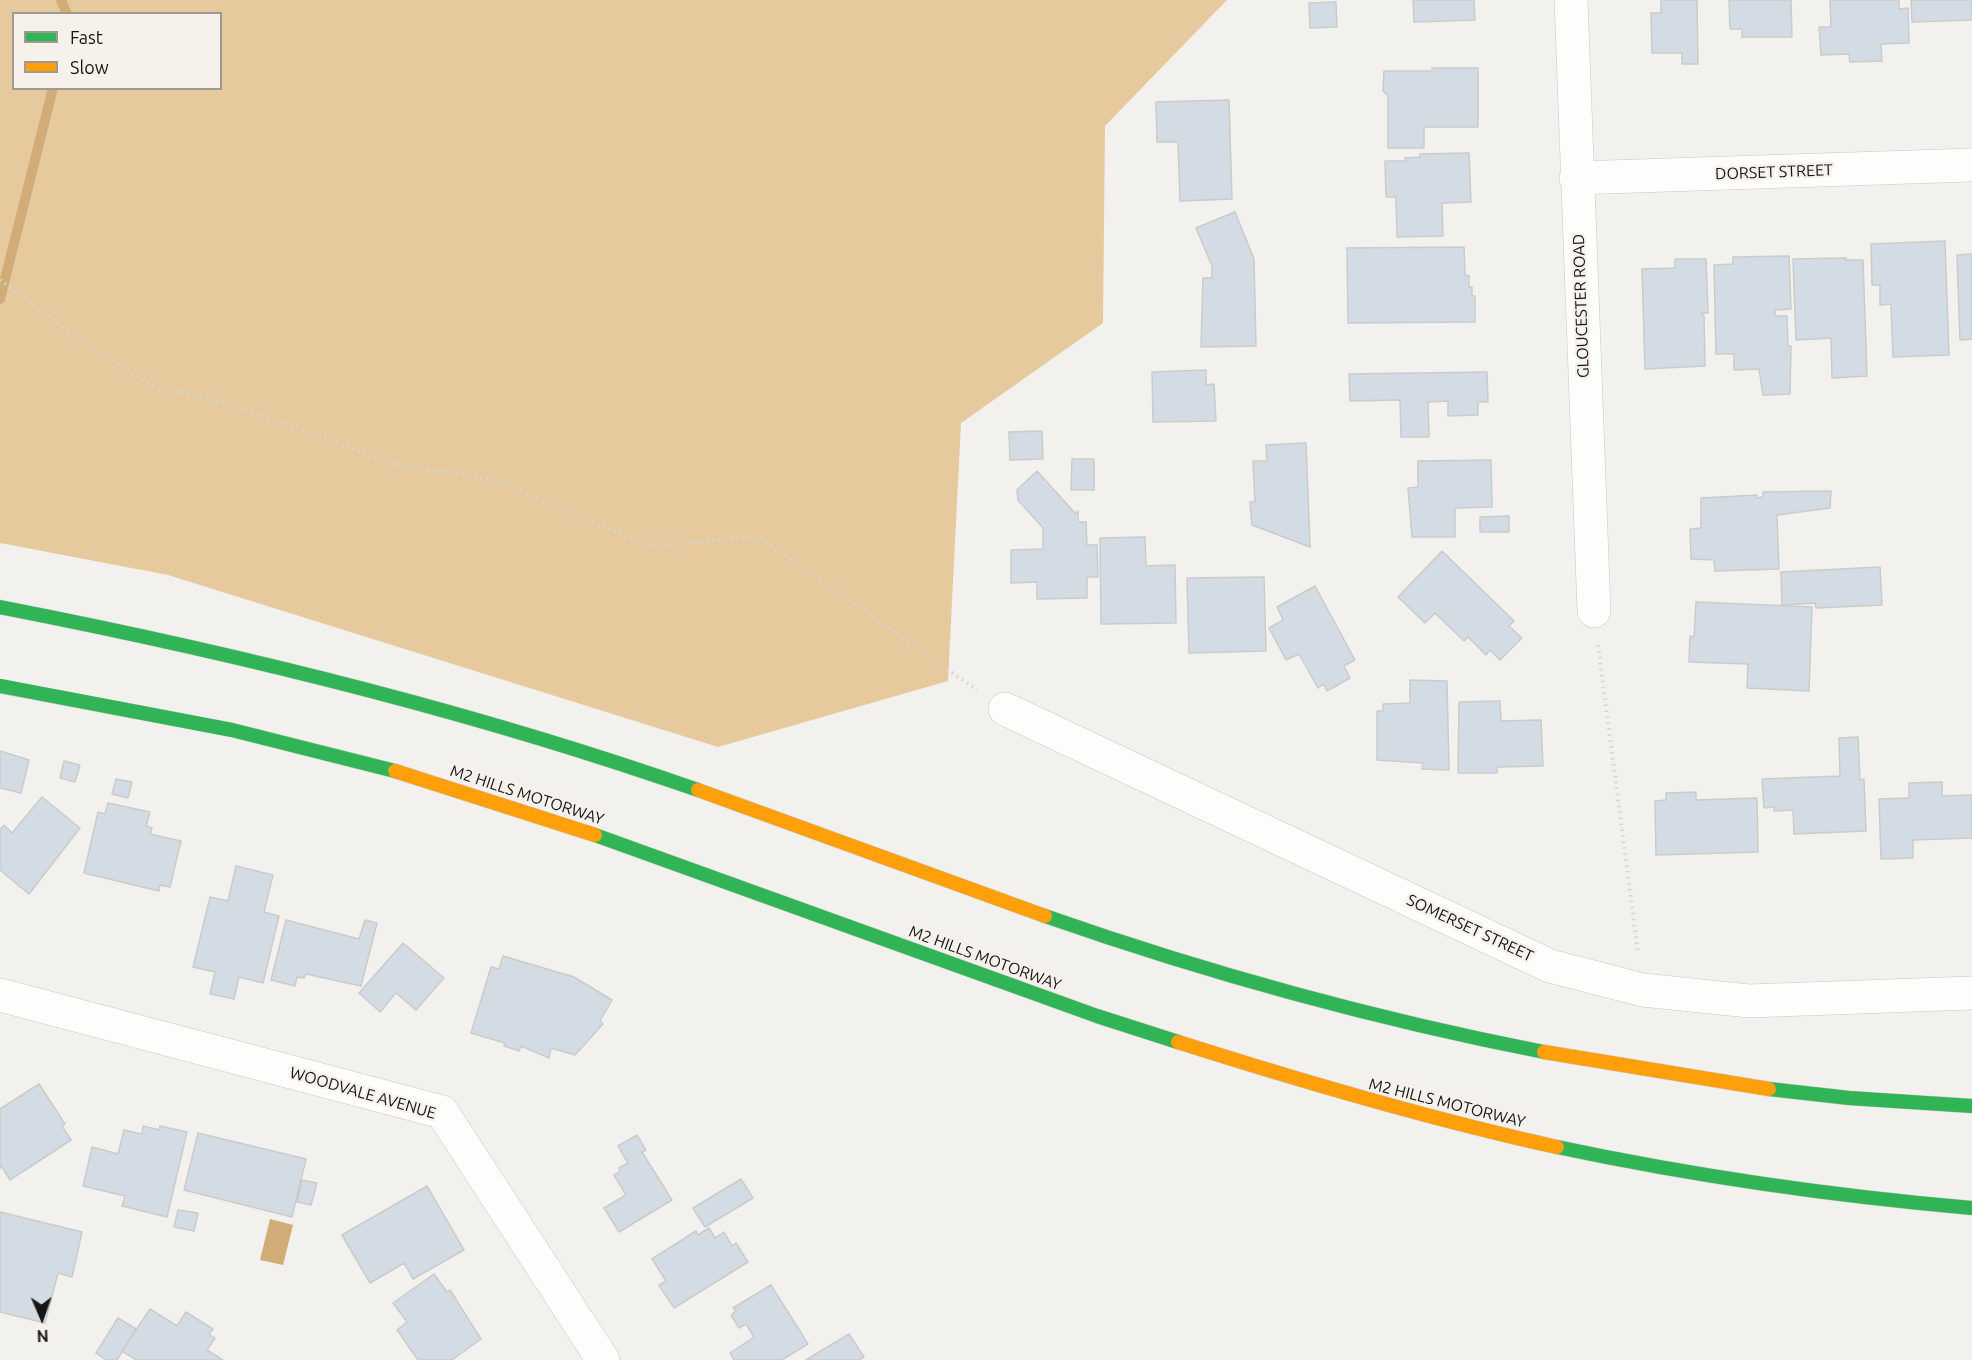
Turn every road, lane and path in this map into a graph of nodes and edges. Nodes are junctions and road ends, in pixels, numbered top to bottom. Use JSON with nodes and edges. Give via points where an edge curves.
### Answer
{"nodes":[{"id":1,"x":1571,"y":0,"type":"edge"},
{"id":2,"x":1972,"y":165,"type":"edge"},
{"id":3,"x":1576,"y":178,"type":"junction"},
{"id":4,"x":0,"y":280,"type":"edge"},
{"id":5,"x":0,"y":607,"type":"edge"},
{"id":6,"x":1594,"y":611,"type":"joint"},
{"id":7,"x":0,"y":686,"type":"edge"},
{"id":8,"x":1005,"y":709,"type":"joint"},
{"id":9,"x":1643,"y":990,"type":"junction"},
{"id":10,"x":1972,"y":993,"type":"edge"},
{"id":11,"x":0,"y":995,"type":"edge"},
{"id":12,"x":1972,"y":1106,"type":"edge"},
{"id":13,"x":1972,"y":1208,"type":"edge"},
{"id":14,"x":603,"y":1360,"type":"edge"}],
"edges":[{"from":1,"to":3,"type":"street","name":"GLOUCESTER ROAD"},
{"from":2,"to":3,"type":"street","name":"DORSET STREET"},
{"from":3,"to":6,"type":"street","name":"GLOUCESTER ROAD"},
{"from":4,"to":8,"type":"path","via":[[100,354],[158,388],[215,400],[331,439],[383,462],[503,484],[650,546],[759,537]]},
{"from":5,"to":12,"type":"highway","via":[[243,656],[432,705],[638,769],[1070,927],[1245,980],[1425,1027],[1614,1066],[1764,1088]]},
{"from":6,"to":9,"type":"path"},
{"from":7,"to":13,"type":"highway","name":"M2 HILLS MOTORWAY","via":[[232,730],[414,776],[647,852],[1097,1016],[1321,1088],[1474,1129],[1657,1168],[1876,1200]]},
{"from":8,"to":9,"type":"street","name":"SOMERSET STREET","via":[[1550,966]]},
{"from":9,"to":10,"type":"street","name":"SOMERSET STREET","via":[[1749,1001]]},
{"from":11,"to":14,"type":"street","name":"WOODVALE AVENUE","via":[[442,1112]]}]}
